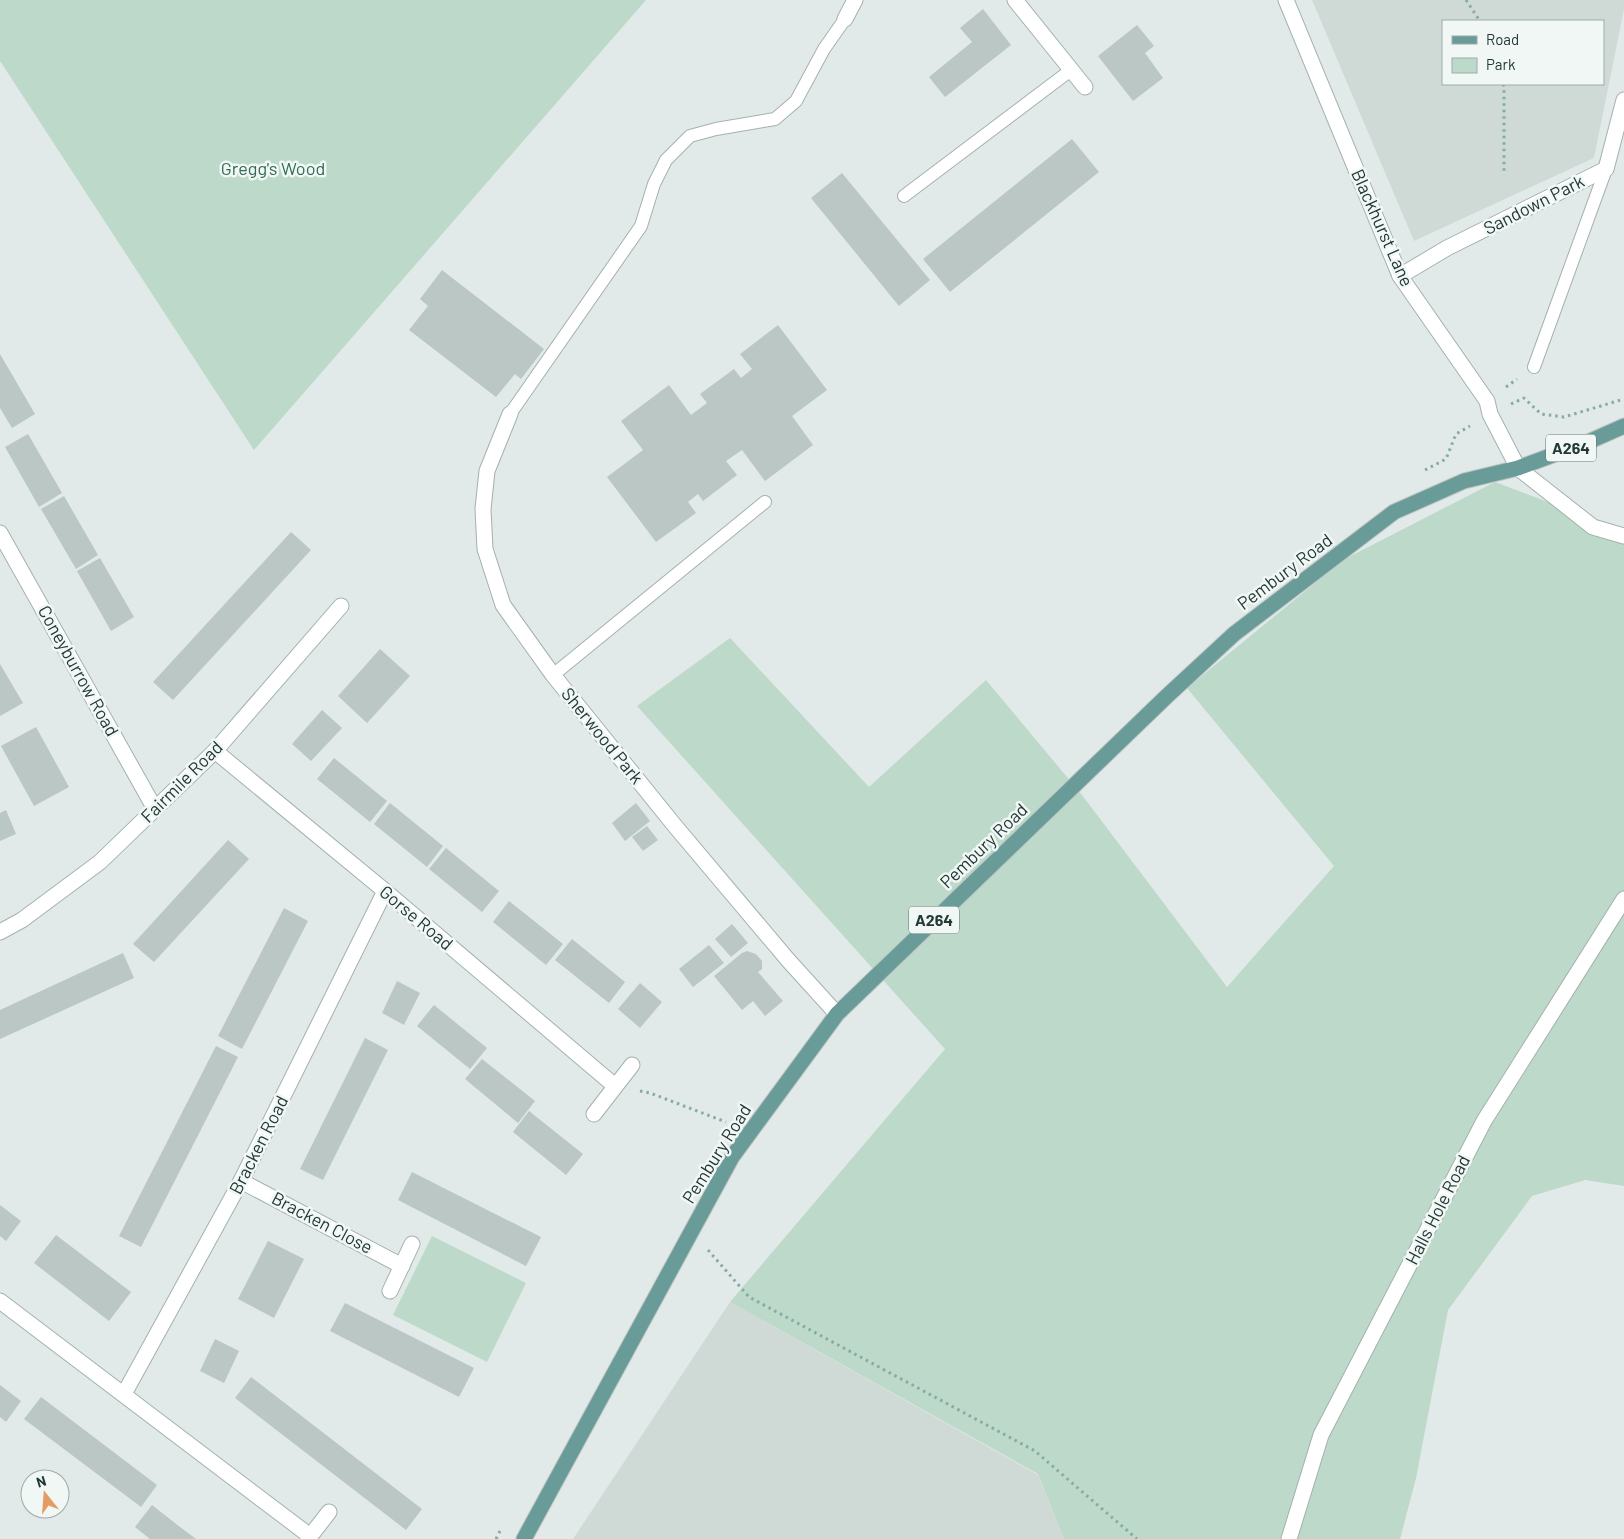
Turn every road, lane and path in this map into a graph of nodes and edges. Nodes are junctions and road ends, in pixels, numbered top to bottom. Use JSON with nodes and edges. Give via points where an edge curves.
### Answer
{"nodes":[{"id":1,"x":855,"y":0,"type":"edge"},
{"id":2,"x":1015,"y":0,"type":"edge"},
{"id":3,"x":1286,"y":0,"type":"edge"},
{"id":4,"x":1466,"y":0,"type":"edge"},
{"id":5,"x":845,"y":19,"type":"joint"},
{"id":6,"x":1479,"y":20,"type":"edge"},
{"id":7,"x":1071,"y":70,"type":"junction"},
{"id":8,"x":1503,"y":85,"type":"edge"},
{"id":9,"x":1085,"y":86,"type":"dead end"},
{"id":10,"x":1624,"y":100,"type":"edge"},
{"id":11,"x":1606,"y":169,"type":"junction"},
{"id":12,"x":1504,"y":174,"type":"dead end"},
{"id":13,"x":904,"y":196,"type":"dead end"},
{"id":14,"x":1400,"y":276,"type":"junction"},
{"id":15,"x":1534,"y":367,"type":"joint"},
{"id":16,"x":1487,"y":402,"type":"junction"},
{"id":17,"x":510,"y":414,"type":"joint"},
{"id":18,"x":1624,"y":426,"type":"edge"},
{"id":19,"x":1518,"y":468,"type":"junction"},
{"id":20,"x":765,"y":502,"type":"dead end"},
{"id":21,"x":0,"y":533,"type":"edge"},
{"id":22,"x":1624,"y":536,"type":"edge"},
{"id":23,"x":341,"y":606,"type":"dead end"},
{"id":24,"x":553,"y":675,"type":"junction"},
{"id":25,"x":215,"y":752,"type":"junction"},
{"id":26,"x":155,"y":809,"type":"junction"},
{"id":27,"x":385,"y":891,"type":"junction"},
{"id":28,"x":1624,"y":899,"type":"edge"},
{"id":29,"x":0,"y":932,"type":"edge"},
{"id":30,"x":837,"y":1014,"type":"junction"},
{"id":31,"x":632,"y":1065,"type":"dead end"},
{"id":32,"x":615,"y":1086,"type":"junction"},
{"id":33,"x":594,"y":1114,"type":"dead end"},
{"id":34,"x":726,"y":1122,"type":"dead end"},
{"id":35,"x":241,"y":1181,"type":"junction"},
{"id":36,"x":692,"y":1232,"type":"junction"},
{"id":37,"x":412,"y":1244,"type":"dead end"},
{"id":38,"x":402,"y":1266,"type":"junction"},
{"id":39,"x":390,"y":1291,"type":"dead end"},
{"id":40,"x":0,"y":1300,"type":"edge"},
{"id":41,"x":124,"y":1394,"type":"junction"},
{"id":42,"x":329,"y":1512,"type":"dead end"},
{"id":43,"x":309,"y":1538,"type":"edge"},
{"id":44,"x":524,"y":1539,"type":"edge"},
{"id":45,"x":1137,"y":1539,"type":"edge"},
{"id":46,"x":1289,"y":1539,"type":"edge"}],
"edges":[{"from":1,"to":5,"type":"street"},
{"from":2,"to":7,"type":"street"},
{"from":3,"to":14,"type":"street","name":"Blackhurst Lane"},
{"from":4,"to":6,"type":"path"},
{"from":5,"to":17,"type":"lane","via":[[796,101],[775,119],[690,136],[666,160],[654,184],[641,226]]},
{"from":7,"to":9,"type":"street"},
{"from":7,"to":13,"type":"lane"},
{"from":8,"to":12,"type":"path"},
{"from":10,"to":11,"type":"street","name":"Sandown Park"},
{"from":11,"to":14,"type":"street","name":"Sandown Park","via":[[1447,248]]},
{"from":11,"to":15,"type":"lane"},
{"from":14,"to":16,"type":"street","name":"Blackhurst Lane"},
{"from":15,"to":16,"type":"path"},
{"from":16,"to":19,"type":"street","name":"Blackhurst Lane"},
{"from":17,"to":24,"type":"street","name":"Sherwood Park","via":[[487,471],[483,509],[485,550],[503,605]]},
{"from":18,"to":19,"type":"main road","name":"Pembury Road","number":"A264"},
{"from":19,"to":22,"type":"street","via":[[1593,527]]},
{"from":19,"to":30,"type":"main road","name":"Pembury Road","number":"A264","via":[[1464,481],[1394,512],[1234,634]]},
{"from":20,"to":24,"type":"lane"},
{"from":21,"to":26,"type":"street","name":"Coneyburrow Road"},
{"from":23,"to":25,"type":"street","name":"Fairmile Road"},
{"from":24,"to":30,"type":"street","name":"Sherwood Park","via":[[756,923]]},
{"from":25,"to":26,"type":"street","name":"Fairmile Road"},
{"from":25,"to":27,"type":"street","name":"Gorse Road"},
{"from":26,"to":29,"type":"street","name":"Fairmile Road","via":[[100,862],[22,920]]},
{"from":27,"to":32,"type":"street","name":"Gorse Road"},
{"from":27,"to":35,"type":"street","name":"Bracken Road"},
{"from":28,"to":46,"type":"street","name":"Halls Hole Road","via":[[1484,1121],[1321,1435]]},
{"from":30,"to":36,"type":"main road","name":"Pembury Road","number":"A264","via":[[732,1157]]},
{"from":31,"to":32,"type":"street"},
{"from":32,"to":33,"type":"street"},
{"from":32,"to":34,"type":"path","via":[[650,1093]]},
{"from":35,"to":38,"type":"street","name":"Bracken Close"},
{"from":35,"to":41,"type":"street","name":"Bracken Road"},
{"from":36,"to":44,"type":"main road","name":"Pembury Road","number":"A264"},
{"from":36,"to":45,"type":"path","via":[[750,1297],[1035,1451]]},
{"from":37,"to":38,"type":"street"},
{"from":38,"to":39,"type":"street"},
{"from":40,"to":41,"type":"street"},
{"from":41,"to":43,"type":"street"},
{"from":42,"to":43,"type":"street"}]}
